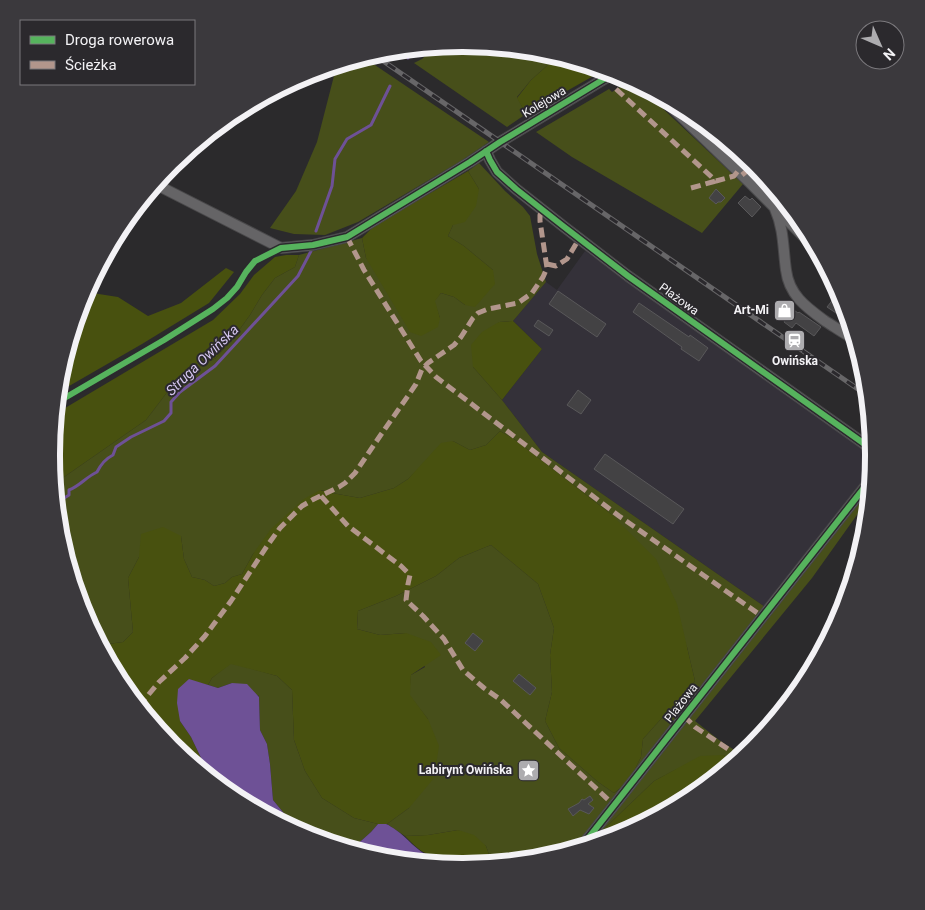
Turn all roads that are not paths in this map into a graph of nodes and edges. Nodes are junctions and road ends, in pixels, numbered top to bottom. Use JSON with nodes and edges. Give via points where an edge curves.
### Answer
{"nodes":[{"id":1,"x":605,"y":79,"type":"edge"},
{"id":2,"x":683,"y":118,"type":"edge"},
{"id":3,"x":486,"y":151,"type":"junction"},
{"id":4,"x":162,"y":188,"type":"edge"},
{"id":5,"x":774,"y":206,"type":"junction"},
{"id":6,"x":794,"y":227,"type":"edge"},
{"id":7,"x":798,"y":231,"type":"edge"},
{"id":8,"x":783,"y":237,"type":"junction"},
{"id":9,"x":846,"y":334,"type":"edge"},
{"id":10,"x":865,"y":444,"type":"edge"},
{"id":11,"x":863,"y":489,"type":"edge"},
{"id":12,"x":590,"y":837,"type":"edge"}],
"edges":[{"from":1,"to":3,"type":"street","name":"Kolejowa"},
{"from":2,"to":5,"type":"street"},
{"from":3,"to":4,"type":"street","name":"Kolejowa","via":[[347,237],[305,246],[281,248]]},
{"from":3,"to":10,"type":"street","name":"Plażowa","via":[[497,172],[562,226]]},
{"from":5,"to":6,"type":"street"},
{"from":5,"to":8,"type":"street"},
{"from":7,"to":8,"type":"street"},
{"from":8,"to":9,"type":"street","via":[[788,280],[794,294],[812,312]]},
{"from":11,"to":12,"type":"street","name":"Plażowa"}]}
